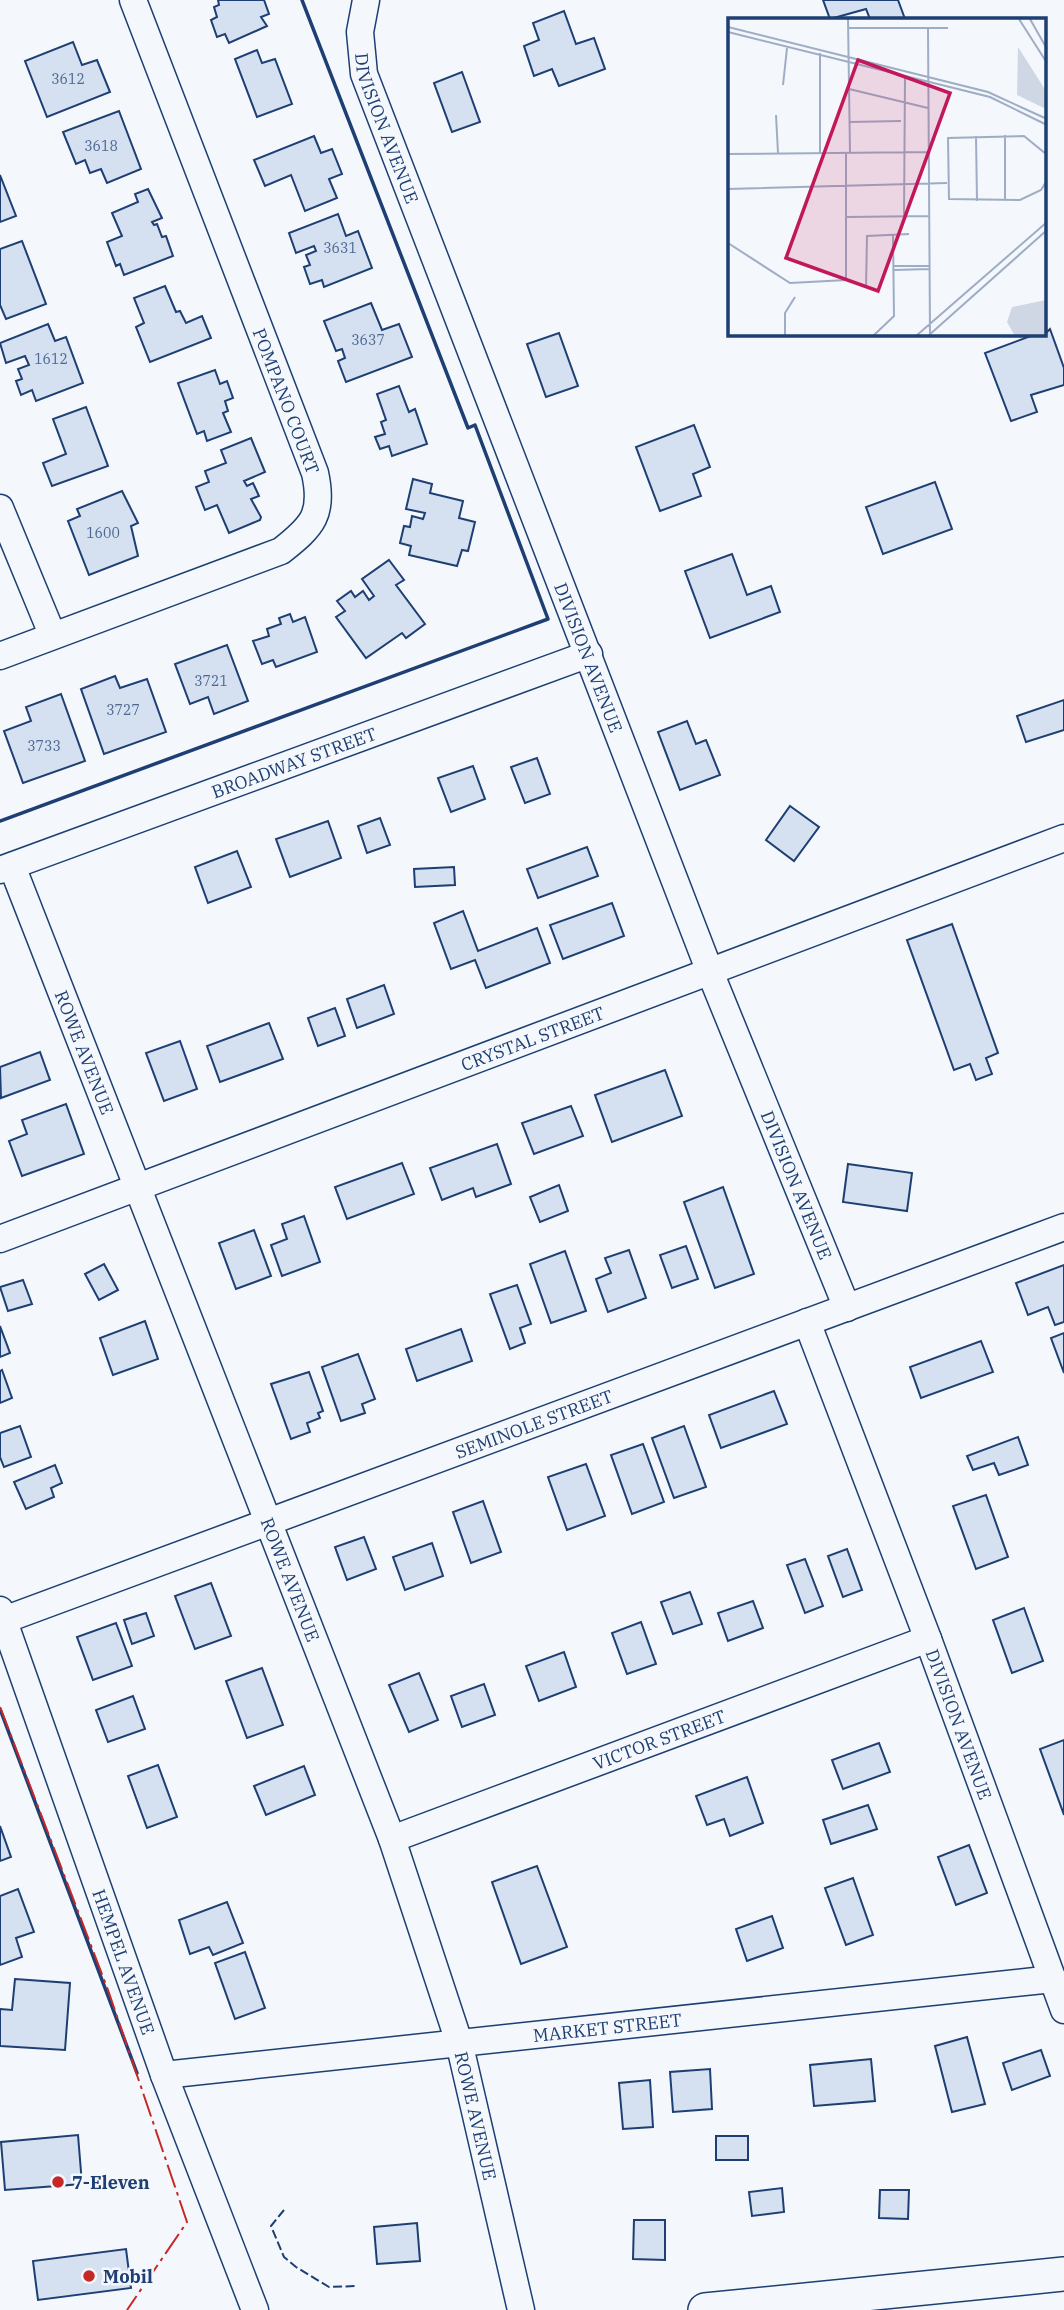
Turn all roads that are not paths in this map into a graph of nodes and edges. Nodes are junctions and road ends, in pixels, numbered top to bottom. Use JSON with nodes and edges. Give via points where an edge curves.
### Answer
{"nodes":[{"id":1,"x":133,"y":0,"type":"edge"},
{"id":2,"x":366,"y":0,"type":"edge"},
{"id":3,"x":0,"y":508,"type":"edge"},
{"id":4,"x":52,"y":634,"type":"junction"},
{"id":5,"x":589,"y":654,"type":"junction"},
{"id":6,"x":0,"y":656,"type":"edge"},
{"id":7,"x":1064,"y":838,"type":"edge"},
{"id":8,"x":6,"y":868,"type":"edge"},
{"id":9,"x":710,"y":972,"type":"junction"},
{"id":10,"x":139,"y":1188,"type":"junction"},
{"id":11,"x":1064,"y":1227,"type":"edge"},
{"id":12,"x":0,"y":1239,"type":"edge"},
{"id":13,"x":847,"y":1308,"type":"junction"},
{"id":14,"x":807,"y":1322,"type":"junction"},
{"id":15,"x":266,"y":1521,"type":"junction"},
{"id":16,"x":2,"y":1615,"type":"edge"},
{"id":17,"x":928,"y":1639,"type":"junction"},
{"id":18,"x":392,"y":1839,"type":"junction"},
{"id":19,"x":1053,"y":1979,"type":"junction"},
{"id":20,"x":1064,"y":2010,"type":"edge"},
{"id":21,"x":459,"y":2042,"type":"junction"},
{"id":22,"x":164,"y":2075,"type":"junction"},
{"id":23,"x":1064,"y":2274,"type":"edge"},
{"id":24,"x":255,"y":2310,"type":"edge"},
{"id":25,"x":521,"y":2310,"type":"edge"},
{"id":26,"x":705,"y":2310,"type":"edge"}],
"edges":[{"from":1,"to":4,"type":"street","name":"POMPANO COURT","via":[[320,498],[310,529],[281,551]]},
{"from":2,"to":5,"type":"street","name":"DIVISION AVENUE","via":[[360,32],[363,74]]},
{"from":3,"to":4,"type":"street"},
{"from":4,"to":6,"type":"street","name":"POMPANO COURT"},
{"from":5,"to":8,"type":"street","name":"BROADWAY STREET"},
{"from":5,"to":9,"type":"street","name":"DIVISION AVENUE"},
{"from":7,"to":9,"type":"street","name":"CRYSTAL STREET"},
{"from":8,"to":10,"type":"street","name":"ROWE AVENUE"},
{"from":9,"to":10,"type":"street","name":"CRYSTAL STREET"},
{"from":9,"to":13,"type":"street","name":"DIVISION AVENUE"},
{"from":10,"to":12,"type":"street","name":"CRYSTAL STREET"},
{"from":10,"to":15,"type":"street","name":"ROWE AVENUE"},
{"from":11,"to":13,"type":"street","name":"SEMINOLE STREET"},
{"from":13,"to":14,"type":"street","name":"SEMINOLE STREET"},
{"from":14,"to":15,"type":"street","name":"SEMINOLE STREET"},
{"from":14,"to":17,"type":"street","name":"DIVISION AVENUE"},
{"from":15,"to":16,"type":"street","name":"SEMINOLE STREET"},
{"from":15,"to":18,"type":"street","name":"ROWE AVENUE"},
{"from":16,"to":22,"type":"street","name":"HEMPEL AVENUE"},
{"from":17,"to":18,"type":"street","name":"VICTOR STREET"},
{"from":17,"to":19,"type":"street","name":"DIVISION AVENUE"},
{"from":18,"to":21,"type":"street","name":"ROWE AVENUE"},
{"from":19,"to":20,"type":"street","name":"DIVISION AVENUE"},
{"from":19,"to":21,"type":"street","name":"MARKET STREET"},
{"from":21,"to":22,"type":"street","name":"MARKET STREET"},
{"from":21,"to":25,"type":"street","name":"ROWE AVENUE"},
{"from":22,"to":24,"type":"street","name":"HEMPEL AVENUE"},
{"from":23,"to":26,"type":"main road"}]}
